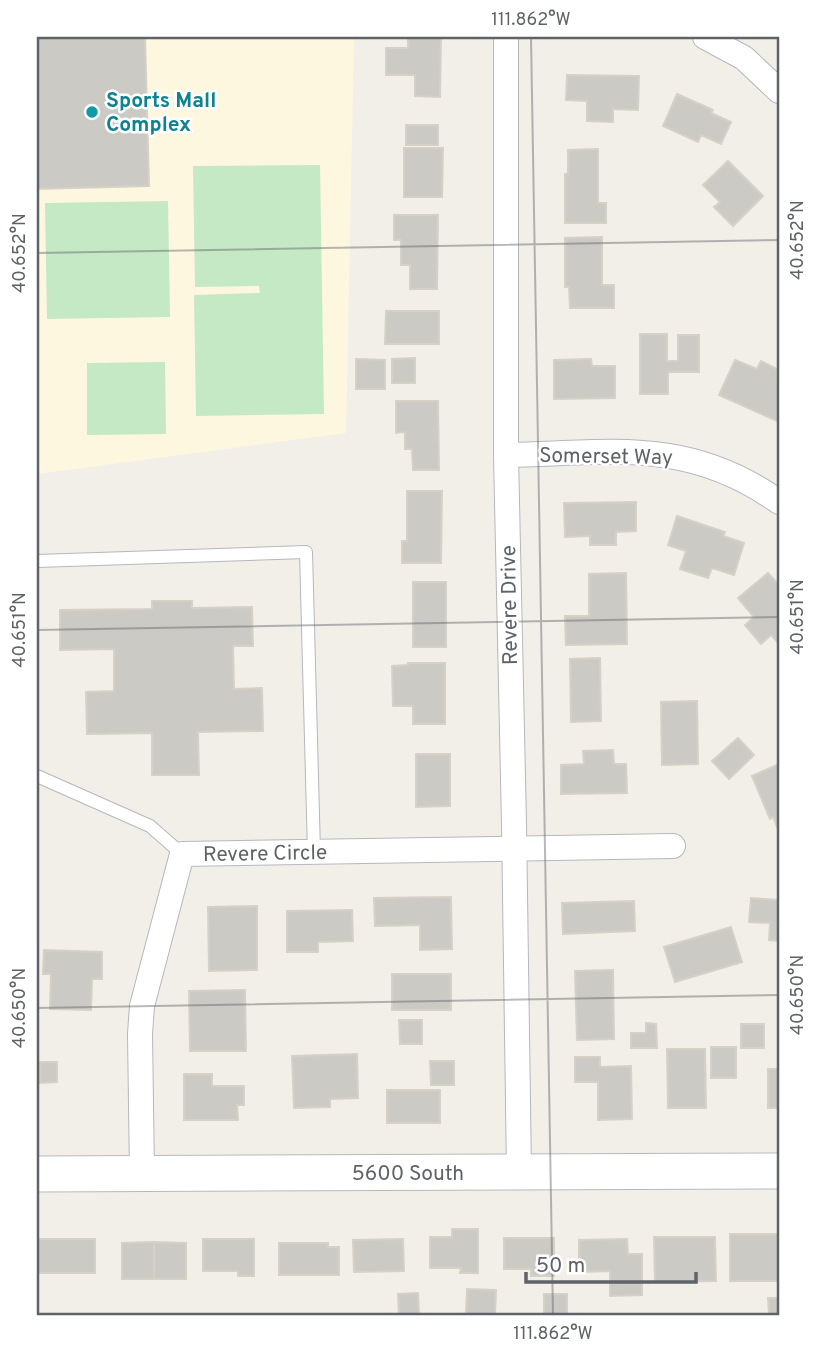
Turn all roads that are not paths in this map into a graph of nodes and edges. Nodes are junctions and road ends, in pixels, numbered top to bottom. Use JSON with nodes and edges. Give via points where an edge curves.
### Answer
{"nodes":[{"id":1,"x":506,"y":37,"type":"edge"},
{"id":2,"x":705,"y":37,"type":"edge"},
{"id":3,"x":779,"y":91,"type":"edge"},
{"id":4,"x":506,"y":455,"type":"junction"},
{"id":5,"x":779,"y":502,"type":"edge"},
{"id":6,"x":37,"y":561,"type":"edge"},
{"id":7,"x":37,"y":776,"type":"edge"},
{"id":8,"x":673,"y":845,"type":"dead end"},
{"id":9,"x":514,"y":848,"type":"junction"},
{"id":10,"x":314,"y":852,"type":"junction"},
{"id":11,"x":182,"y":854,"type":"junction"},
{"id":12,"x":779,"y":1171,"type":"edge"},
{"id":13,"x":519,"y":1172,"type":"junction"},
{"id":14,"x":37,"y":1174,"type":"edge"},
{"id":15,"x":142,"y":1174,"type":"junction"}],
"edges":[{"from":1,"to":4,"type":"street","name":"Revere Drive"},
{"from":2,"to":3,"type":"street","via":[[744,58]]},
{"from":4,"to":5,"type":"street","name":"Somerset Way","via":[[638,452],[681,457],[743,479]]},
{"from":4,"to":9,"type":"street","name":"Revere Drive"},
{"from":6,"to":10,"type":"lane","via":[[306,552]]},
{"from":7,"to":11,"type":"lane","via":[[150,826]]},
{"from":8,"to":9,"type":"street","name":"Revere Circle"},
{"from":9,"to":10,"type":"street","name":"Revere Circle"},
{"from":9,"to":13,"type":"street","name":"Revere Drive"},
{"from":10,"to":11,"type":"street","name":"Revere Circle"},
{"from":11,"to":15,"type":"street","name":"Revere Circle","via":[[142,1006]]},
{"from":12,"to":13,"type":"main road","name":"5600 South"},
{"from":13,"to":15,"type":"main road","name":"5600 South"},
{"from":14,"to":15,"type":"main road","name":"5600 South"}]}
